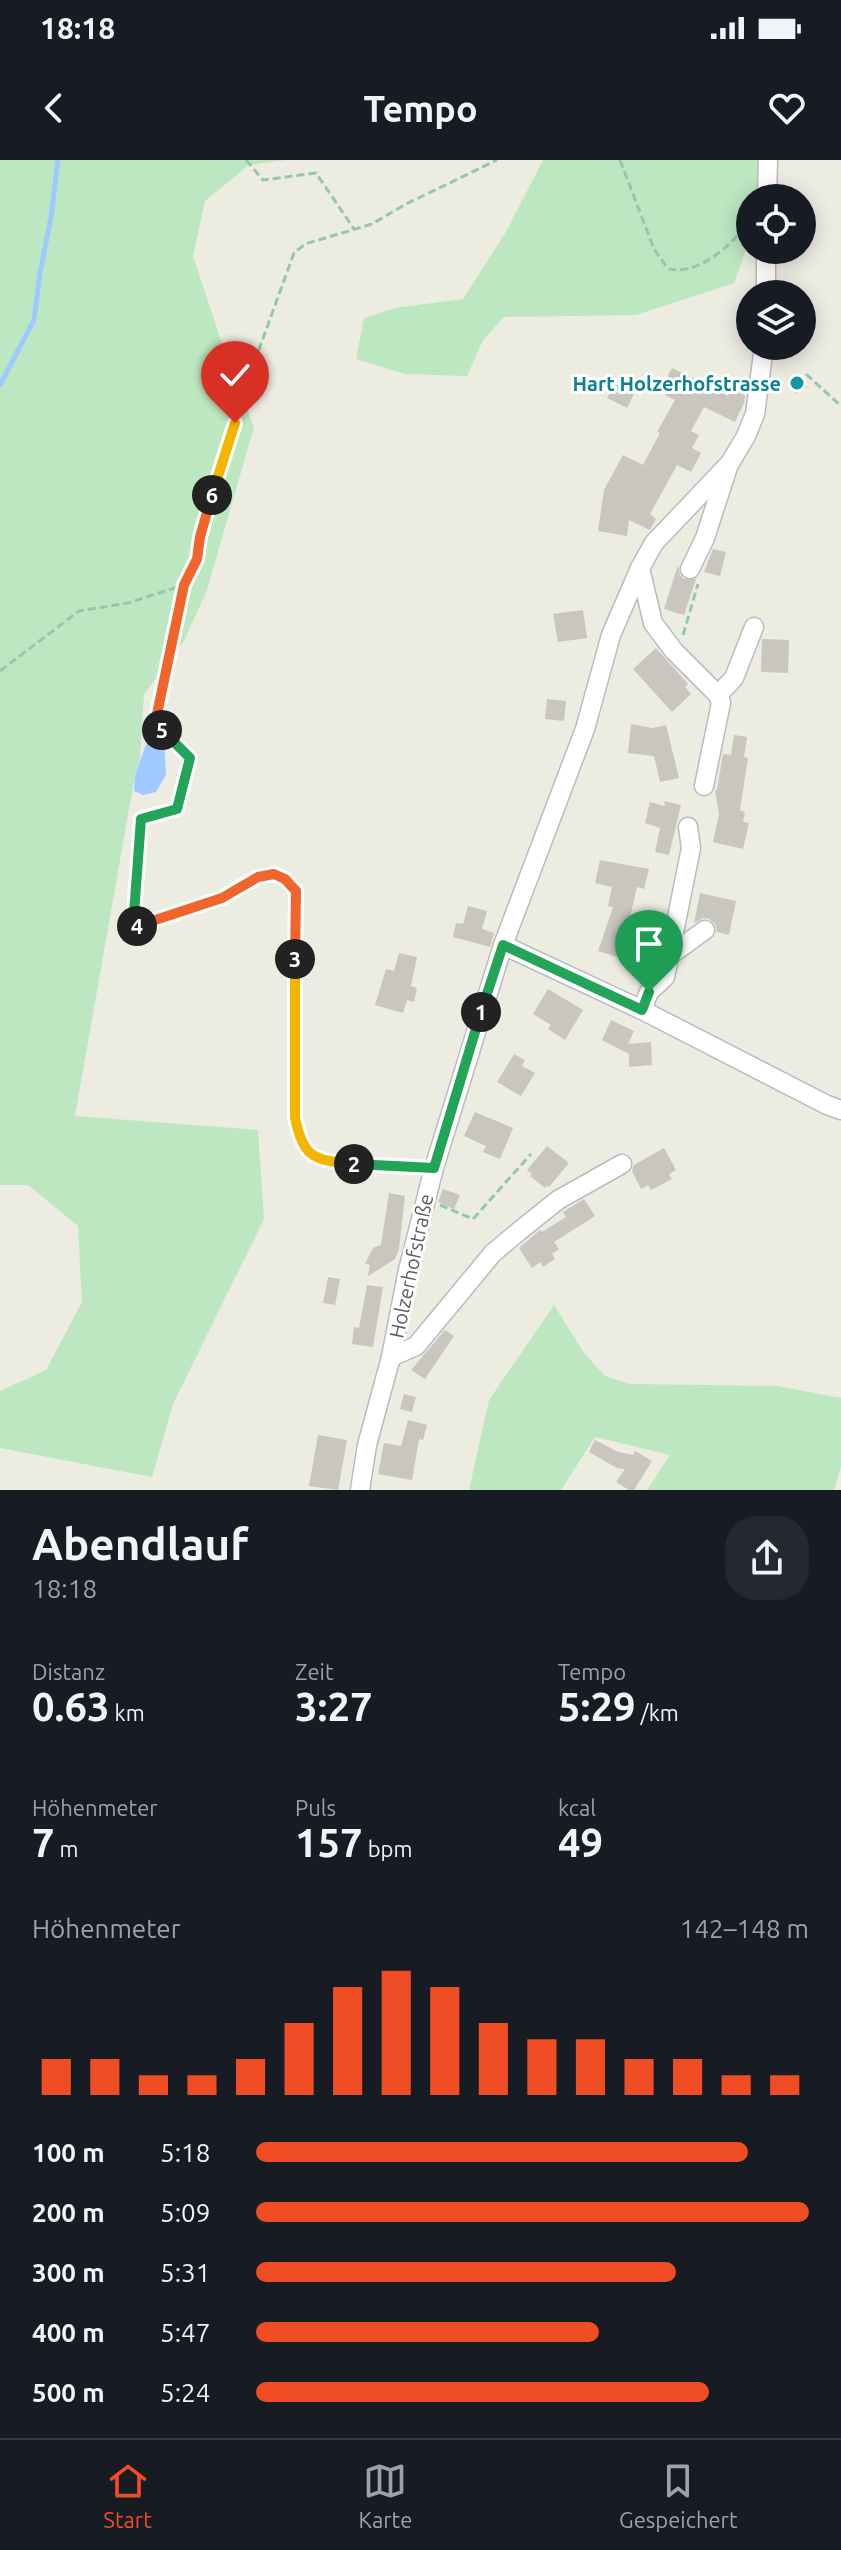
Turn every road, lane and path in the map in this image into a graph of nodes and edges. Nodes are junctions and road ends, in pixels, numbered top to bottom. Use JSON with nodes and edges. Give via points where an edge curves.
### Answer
{"nodes":[{"id":1,"x":246,"y":160,"type":"edge"},
{"id":2,"x":497,"y":160,"type":"edge"},
{"id":3,"x":620,"y":160,"type":"edge"},
{"id":4,"x":768,"y":160,"type":"edge"},
{"id":5,"x":767,"y":184,"type":"edge"},
{"id":6,"x":354,"y":229,"type":"junction"},
{"id":7,"x":736,"y":237,"type":"edge"},
{"id":8,"x":762,"y":360,"type":"edge"},
{"id":9,"x":806,"y":374,"type":"dead end"},
{"id":10,"x":841,"y":406,"type":"edge"},
{"id":11,"x":730,"y":463,"type":"junction"},
{"id":12,"x":692,"y":564,"type":"joint"},
{"id":13,"x":640,"y":568,"type":"junction"},
{"id":14,"x":184,"y":585,"type":"junction"},
{"id":15,"x":754,"y":627,"type":"dead end"},
{"id":16,"x":677,"y":654,"type":"junction"},
{"id":17,"x":0,"y":671,"type":"edge"},
{"id":18,"x":718,"y":695,"type":"junction"},
{"id":19,"x":704,"y":786,"type":"dead end"},
{"id":20,"x":688,"y":827,"type":"dead end"},
{"id":21,"x":705,"y":930,"type":"dead end"},
{"id":22,"x":503,"y":945,"type":"junction"},
{"id":23,"x":647,"y":949,"type":"dead end"},
{"id":24,"x":669,"y":956,"type":"junction"},
{"id":25,"x":642,"y":1010,"type":"junction"},
{"id":26,"x":841,"y":1110,"type":"edge"},
{"id":27,"x":531,"y":1154,"type":"dead end"},
{"id":28,"x":622,"y":1164,"type":"dead end"},
{"id":29,"x":434,"y":1168,"type":"junction"},
{"id":30,"x":426,"y":1198,"type":"junction"},
{"id":31,"x":391,"y":1357,"type":"junction"},
{"id":32,"x":360,"y":1490,"type":"edge"}],
"edges":[{"from":1,"to":6,"type":"path","via":[[263,180],[316,173]]},
{"from":2,"to":6,"type":"path"},
{"from":3,"to":7,"type":"path","via":[[654,249],[668,269],[703,263]]},
{"from":4,"to":5,"type":"street"},
{"from":6,"to":14,"type":"path","via":[[305,244],[294,253],[249,377],[197,559]]},
{"from":8,"to":11,"type":"street","name":"Holzerhofstraße","via":[[755,414]]},
{"from":9,"to":10,"type":"path"},
{"from":11,"to":12,"type":"street"},
{"from":11,"to":13,"type":"street","name":"Holzerhofstraße","via":[[654,543]]},
{"from":12,"to":16,"type":"path","via":[[701,570],[700,578]]},
{"from":13,"to":16,"type":"street","via":[[653,623]]},
{"from":13,"to":22,"type":"street","name":"Holzerhofstraße","via":[[611,635],[585,729]]},
{"from":14,"to":17,"type":"path","via":[[128,603],[79,611]]},
{"from":14,"to":29,"type":"path","via":[[157,714],[160,728],[190,758],[177,809],[141,819],[133,927],[222,898],[258,877],[274,874],[285,879],[296,891],[295,1118],[300,1140],[310,1154],[324,1160]]},
{"from":15,"to":18,"type":"street","via":[[734,678]]},
{"from":16,"to":18,"type":"street"},
{"from":18,"to":19,"type":"street","via":[[721,703]]},
{"from":20,"to":24,"type":"street","via":[[691,848]]},
{"from":21,"to":24,"type":"street"},
{"from":22,"to":25,"type":"street"},
{"from":22,"to":29,"type":"street","name":"Holzerhofstraße"},
{"from":23,"to":24,"type":"street"},
{"from":24,"to":25,"type":"street","via":[[665,977],[649,992]]},
{"from":25,"to":26,"type":"street"},
{"from":27,"to":30,"type":"path","via":[[473,1219]]},
{"from":28,"to":31,"type":"street","name":"Holzerhofstraße","via":[[558,1200],[518,1232],[493,1253],[416,1346]]},
{"from":29,"to":30,"type":"street","name":"Holzerhofstraße"},
{"from":30,"to":31,"type":"street","name":"Holzerhofstraße"},
{"from":31,"to":32,"type":"street","name":"Holzerhofstraße"}]}
